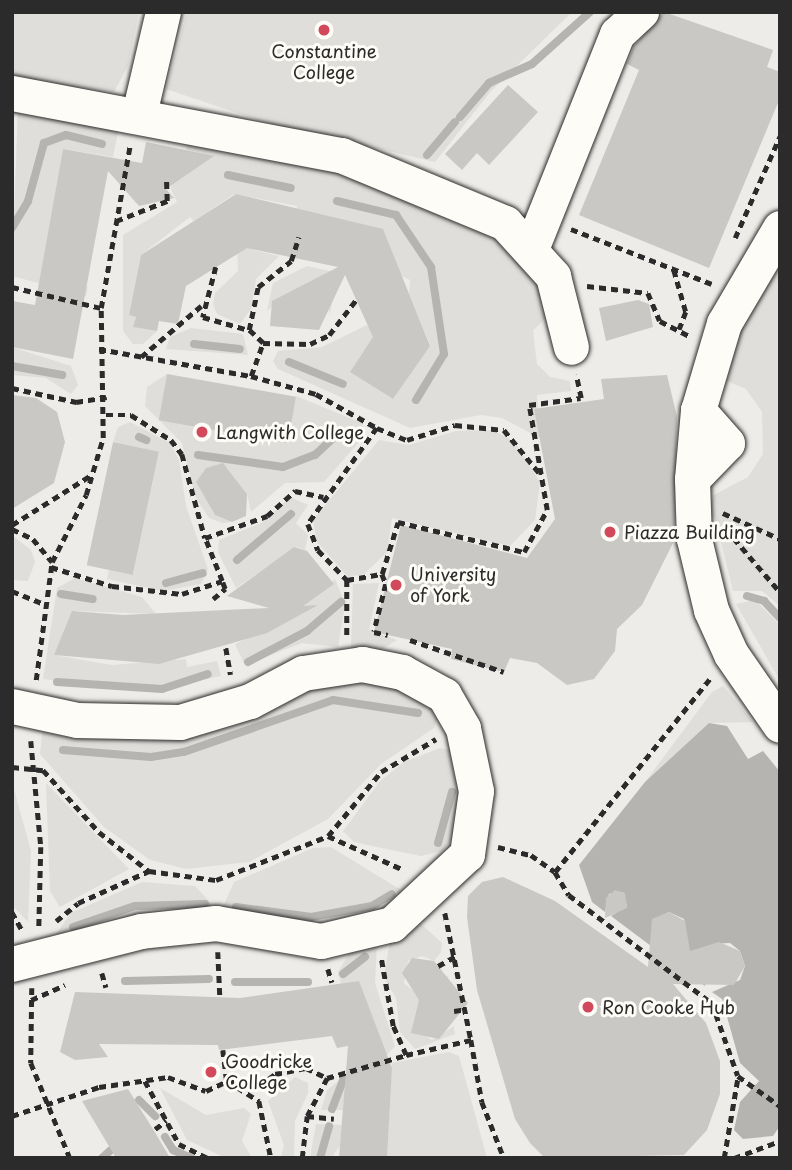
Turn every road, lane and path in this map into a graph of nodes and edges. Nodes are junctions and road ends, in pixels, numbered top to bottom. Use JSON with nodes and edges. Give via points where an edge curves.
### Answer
{"nodes":[{"id":1,"x":163,"y":12,"type":"edge"},
{"id":2,"x":641,"y":12,"type":"edge"},
{"id":3,"x":12,"y":93,"type":"edge"},
{"id":4,"x":139,"y":114,"type":"junction"},
{"id":5,"x":780,"y":136,"type":"edge"},
{"id":6,"x":166,"y":177,"type":"dead end"},
{"id":7,"x":115,"y":221,"type":"junction"},
{"id":8,"x":780,"y":228,"type":"edge"},
{"id":9,"x":299,"y":237,"type":"dead end"},
{"id":10,"x":731,"y":248,"type":"dead end"},
{"id":11,"x":531,"y":249,"type":"junction"},
{"id":12,"x":216,"y":267,"type":"dead end"},
{"id":13,"x":674,"y":269,"type":"junction"},
{"id":14,"x":720,"y":273,"type":"dead end"},
{"id":15,"x":553,"y":276,"type":"junction"},
{"id":16,"x":12,"y":287,"type":"edge"},
{"id":17,"x":356,"y":300,"type":"dead end"},
{"id":18,"x":202,"y":306,"type":"junction"},
{"id":19,"x":101,"y":307,"type":"junction"},
{"id":20,"x":249,"y":330,"type":"junction"},
{"id":21,"x":679,"y":330,"type":"junction"},
{"id":22,"x":700,"y":340,"type":"dead end"},
{"id":23,"x":263,"y":343,"type":"junction"},
{"id":24,"x":571,"y":346,"type":"joint"},
{"id":25,"x":99,"y":349,"type":"junction"},
{"id":26,"x":141,"y":357,"type":"junction"},
{"id":27,"x":251,"y":376,"type":"junction"},
{"id":28,"x":12,"y":388,"type":"edge"},
{"id":29,"x":107,"y":397,"type":"junction"},
{"id":30,"x":106,"y":415,"type":"junction"},
{"id":31,"x":377,"y":428,"type":"junction"},
{"id":32,"x":93,"y":475,"type":"junction"},
{"id":33,"x":542,"y":477,"type":"junction"},
{"id":34,"x":323,"y":497,"type":"junction"},
{"id":35,"x":12,"y":527,"type":"edge"},
{"id":36,"x":205,"y":538,"type":"junction"},
{"id":37,"x":780,"y":539,"type":"edge"},
{"id":38,"x":52,"y":565,"type":"junction"},
{"id":39,"x":382,"y":574,"type":"junction"},
{"id":40,"x":347,"y":580,"type":"junction"},
{"id":41,"x":222,"y":581,"type":"junction"},
{"id":42,"x":12,"y":590,"type":"edge"},
{"id":43,"x":780,"y":592,"type":"edge"},
{"id":44,"x":213,"y":599,"type":"dead end"},
{"id":45,"x":44,"y":604,"type":"junction"},
{"id":46,"x":731,"y":654,"type":"junction"},
{"id":47,"x":342,"y":665,"type":"junction"},
{"id":48,"x":504,"y":672,"type":"dead end"},
{"id":49,"x":23,"y":708,"type":"edge"},
{"id":50,"x":780,"y":725,"type":"edge"},
{"id":51,"x":463,"y":728,"type":"junction"},
{"id":52,"x":34,"y":765,"type":"junction"},
{"id":53,"x":12,"y":767,"type":"edge"},
{"id":54,"x":328,"y":836,"type":"junction"},
{"id":55,"x":461,"y":862,"type":"junction"},
{"id":56,"x":405,"y":870,"type":"junction"},
{"id":57,"x":149,"y":871,"type":"junction"},
{"id":58,"x":555,"y":872,"type":"junction"},
{"id":59,"x":433,"y":890,"type":"junction"},
{"id":60,"x":216,"y":923,"type":"junction"},
{"id":61,"x":381,"y":927,"type":"junction"},
{"id":62,"x":456,"y":956,"type":"junction"},
{"id":63,"x":24,"y":963,"type":"edge"},
{"id":64,"x":438,"y":966,"type":"dead end"},
{"id":65,"x":220,"y":996,"type":"dead end"},
{"id":66,"x":466,"y":1009,"type":"junction"},
{"id":67,"x":454,"y":1011,"type":"dead end"},
{"id":68,"x":471,"y":1040,"type":"junction"},
{"id":69,"x":223,"y":1050,"type":"dead end"},
{"id":70,"x":406,"y":1055,"type":"junction"},
{"id":71,"x":738,"y":1076,"type":"junction"},
{"id":72,"x":327,"y":1078,"type":"junction"},
{"id":73,"x":145,"y":1081,"type":"junction"},
{"id":74,"x":227,"y":1081,"type":"junction"},
{"id":75,"x":50,"y":1106,"type":"junction"},
{"id":76,"x":780,"y":1106,"type":"edge"},
{"id":77,"x":12,"y":1116,"type":"edge"},
{"id":78,"x":307,"y":1116,"type":"junction"},
{"id":79,"x":334,"y":1119,"type":"dead end"},
{"id":80,"x":166,"y":1121,"type":"junction"},
{"id":81,"x":155,"y":1129,"type":"dead end"},
{"id":82,"x":780,"y":1141,"type":"edge"},
{"id":83,"x":69,"y":1158,"type":"edge"},
{"id":84,"x":207,"y":1158,"type":"edge"},
{"id":85,"x":271,"y":1158,"type":"edge"},
{"id":86,"x":302,"y":1158,"type":"edge"},
{"id":87,"x":503,"y":1158,"type":"edge"},
{"id":88,"x":724,"y":1158,"type":"edge"},
{"id":89,"x":734,"y":1158,"type":"edge"}],
"edges":[{"from":1,"to":4,"type":"street"},
{"from":2,"to":11,"type":"street","via":[[617,33]]},
{"from":3,"to":4,"type":"street"},
{"from":4,"to":7,"type":"path"},
{"from":4,"to":11,"type":"street","via":[[386,169],[505,223]]},
{"from":5,"to":10,"type":"path"},
{"from":6,"to":7,"type":"path","via":[[167,201]]},
{"from":7,"to":19,"type":"path"},
{"from":8,"to":46,"type":"street","via":[[724,323],[698,410],[692,479],[694,540],[711,610]]},
{"from":9,"to":20,"type":"path","via":[[291,261],[258,287]]},
{"from":11,"to":13,"type":"path","via":[[564,226]]},
{"from":11,"to":15,"type":"street"},
{"from":12,"to":18,"type":"path"},
{"from":13,"to":14,"type":"path","via":[[715,285]]},
{"from":13,"to":21,"type":"path","via":[[687,313]]},
{"from":15,"to":21,"type":"path","via":[[648,293],[660,321]]},
{"from":15,"to":24,"type":"street"},
{"from":16,"to":19,"type":"path"},
{"from":17,"to":23,"type":"path","via":[[329,335],[310,344]]},
{"from":18,"to":20,"type":"path","via":[[209,324]]},
{"from":18,"to":26,"type":"path"},
{"from":19,"to":25,"type":"path"},
{"from":20,"to":23,"type":"path"},
{"from":21,"to":22,"type":"path"},
{"from":23,"to":27,"type":"path"},
{"from":24,"to":33,"type":"path","via":[[581,398],[529,405]]},
{"from":25,"to":26,"type":"path"},
{"from":25,"to":29,"type":"path"},
{"from":26,"to":27,"type":"path"},
{"from":27,"to":31,"type":"path","via":[[316,394]]},
{"from":28,"to":29,"type":"path","via":[[76,402]]},
{"from":29,"to":30,"type":"path"},
{"from":30,"to":32,"type":"path"},
{"from":30,"to":36,"type":"path","via":[[131,415],[171,440],[182,454]]},
{"from":31,"to":33,"type":"path","via":[[407,440],[455,425],[504,430]]},
{"from":31,"to":34,"type":"path"},
{"from":32,"to":35,"type":"path"},
{"from":32,"to":38,"type":"path"},
{"from":33,"to":39,"type":"path","via":[[544,523],[524,552],[398,522]]},
{"from":34,"to":36,"type":"path","via":[[295,491],[267,516]]},
{"from":34,"to":40,"type":"path","via":[[308,524],[318,550]]},
{"from":35,"to":38,"type":"path","via":[[33,539]]},
{"from":36,"to":41,"type":"path"},
{"from":37,"to":43,"type":"path","via":[[710,507]]},
{"from":38,"to":41,"type":"path","via":[[152,593],[182,594]]},
{"from":38,"to":45,"type":"path"},
{"from":39,"to":40,"type":"path"},
{"from":39,"to":48,"type":"path","via":[[386,584],[374,632],[452,649],[450,659]]},
{"from":40,"to":47,"type":"path","via":[[351,601]]},
{"from":41,"to":44,"type":"path","via":[[225,589]]},
{"from":42,"to":45,"type":"path"},
{"from":45,"to":49,"type":"path"},
{"from":46,"to":50,"type":"street"},
{"from":46,"to":58,"type":"path"},
{"from":47,"to":49,"type":"street","via":[[303,673],[250,701],[180,722],[77,720]]},
{"from":47,"to":51,"type":"street","via":[[362,664],[422,681],[444,695]]},
{"from":49,"to":52,"type":"path"},
{"from":51,"to":54,"type":"path","via":[[381,772]]},
{"from":51,"to":55,"type":"street","via":[[476,791],[476,819]]},
{"from":52,"to":53,"type":"path"},
{"from":52,"to":57,"type":"path","via":[[99,832]]},
{"from":52,"to":63,"type":"path","via":[[42,908]]},
{"from":54,"to":56,"type":"path"},
{"from":54,"to":57,"type":"path","via":[[216,880]]},
{"from":55,"to":56,"type":"path","via":[[430,872]]},
{"from":55,"to":58,"type":"path","via":[[486,846],[512,849]]},
{"from":55,"to":59,"type":"street"},
{"from":56,"to":59,"type":"path"},
{"from":57,"to":63,"type":"path","via":[[62,914]]},
{"from":58,"to":71,"type":"path","via":[[569,895],[712,1003]]},
{"from":59,"to":61,"type":"street"},
{"from":59,"to":62,"type":"path","via":[[450,922]]},
{"from":60,"to":61,"type":"street","via":[[321,941]]},
{"from":60,"to":63,"type":"street","via":[[141,931]]},
{"from":60,"to":65,"type":"path"},
{"from":61,"to":70,"type":"path","via":[[381,977]]},
{"from":62,"to":64,"type":"path"},
{"from":62,"to":66,"type":"path"},
{"from":63,"to":75,"type":"path","via":[[31,1063]]},
{"from":66,"to":67,"type":"path"},
{"from":66,"to":68,"type":"path"},
{"from":68,"to":70,"type":"path"},
{"from":68,"to":87,"type":"path","via":[[482,1102]]},
{"from":69,"to":74,"type":"path"},
{"from":70,"to":72,"type":"path"},
{"from":71,"to":76,"type":"path"},
{"from":71,"to":88,"type":"path"},
{"from":72,"to":74,"type":"path","via":[[306,1068],[275,1074],[259,1086]]},
{"from":72,"to":78,"type":"path"},
{"from":73,"to":74,"type":"path","via":[[167,1077],[206,1091]]},
{"from":73,"to":75,"type":"path","via":[[99,1087]]},
{"from":73,"to":80,"type":"path"},
{"from":74,"to":85,"type":"path","via":[[259,1101]]},
{"from":75,"to":77,"type":"path"},
{"from":75,"to":83,"type":"path"},
{"from":78,"to":79,"type":"path"},
{"from":78,"to":86,"type":"path"},
{"from":80,"to":81,"type":"path"},
{"from":80,"to":84,"type":"path","via":[[179,1144]]},
{"from":82,"to":89,"type":"path"}]}
